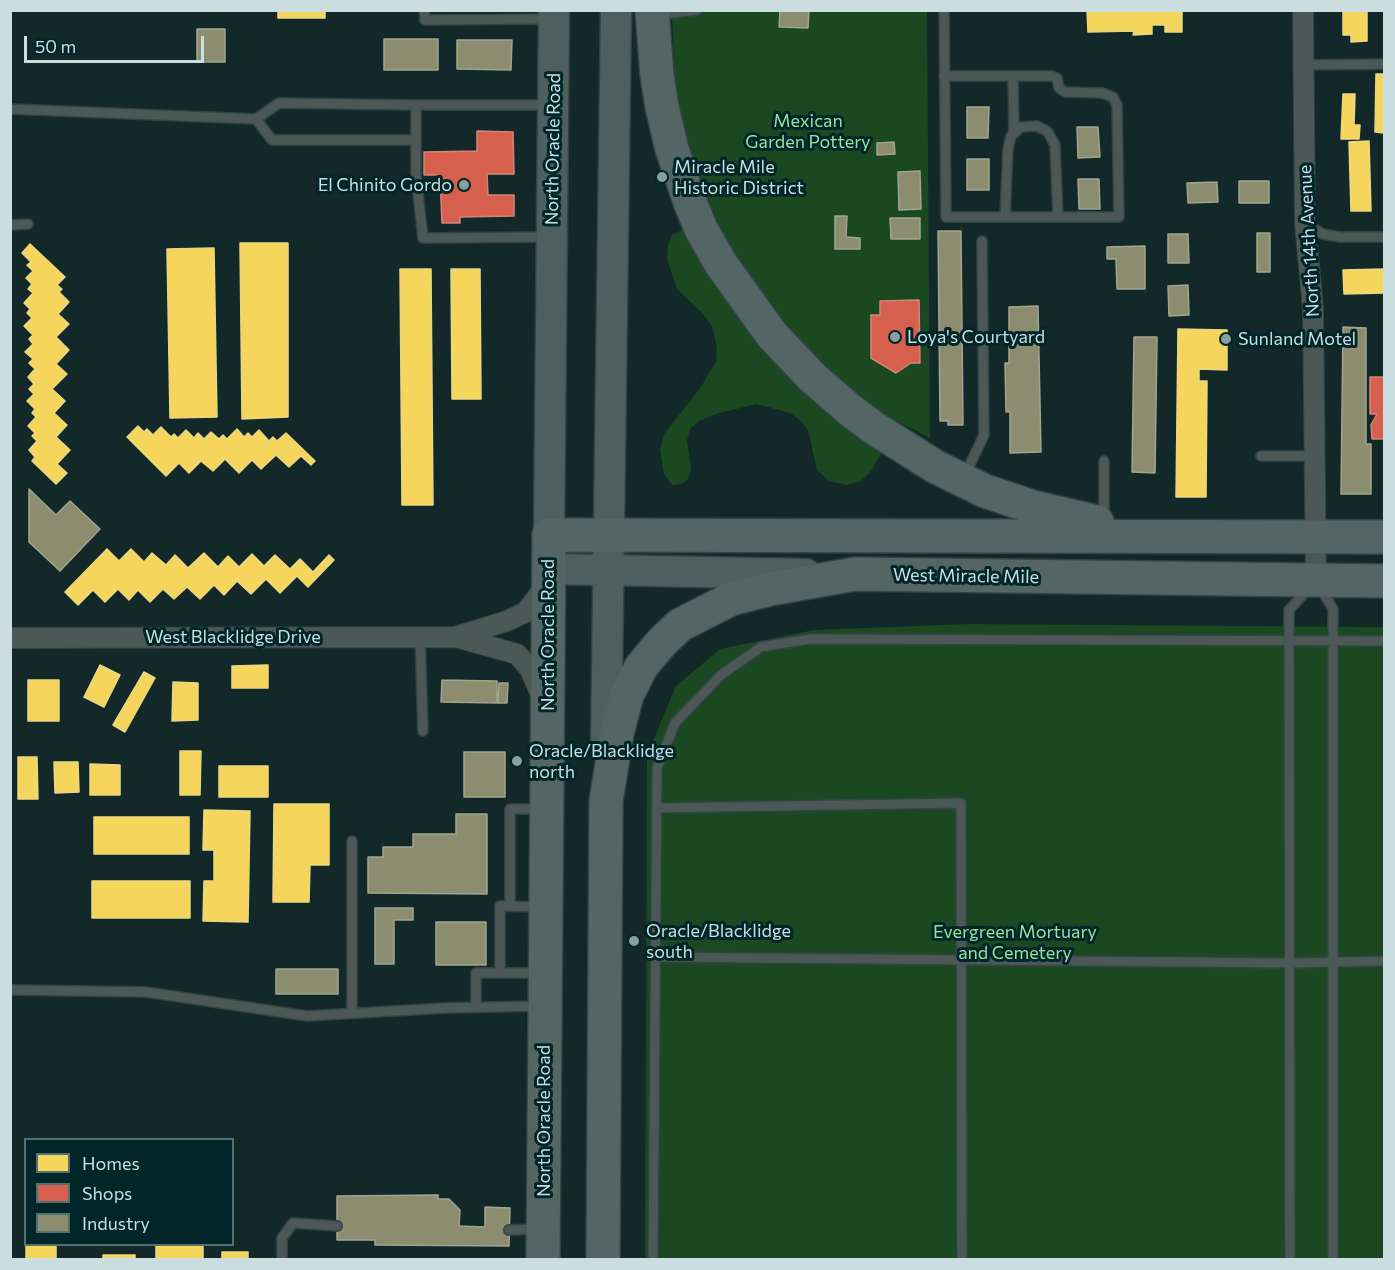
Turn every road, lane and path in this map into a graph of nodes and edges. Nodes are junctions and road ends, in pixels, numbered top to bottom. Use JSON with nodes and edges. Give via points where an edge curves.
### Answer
{"nodes":[{"id":1,"x":424,"y":10,"type":"edge"},
{"id":2,"x":616,"y":10,"type":"edge"},
{"id":3,"x":697,"y":10,"type":"edge"},
{"id":4,"x":944,"y":10,"type":"edge"},
{"id":5,"x":1303,"y":10,"type":"edge"},
{"id":6,"x":652,"y":13,"type":"edge"},
{"id":7,"x":554,"y":15,"type":"edge"},
{"id":8,"x":1384,"y":64,"type":"edge"},
{"id":9,"x":1304,"y":65,"type":"junction"},
{"id":10,"x":944,"y":76,"type":"junction"},
{"id":11,"x":1014,"y":76,"type":"junction"},
{"id":12,"x":416,"y":105,"type":"junction"},
{"id":13,"x":554,"y":105,"type":"junction"},
{"id":14,"x":10,"y":109,"type":"edge"},
{"id":15,"x":256,"y":119,"type":"junction"},
{"id":16,"x":1014,"y":134,"type":"junction"},
{"id":17,"x":416,"y":140,"type":"junction"},
{"id":18,"x":1005,"y":217,"type":"junction"},
{"id":19,"x":1058,"y":217,"type":"junction"},
{"id":20,"x":1305,"y":223,"type":"junction"},
{"id":21,"x":28,"y":224,"type":"dead end"},
{"id":22,"x":10,"y":225,"type":"edge"},
{"id":23,"x":552,"y":237,"type":"junction"},
{"id":24,"x":1384,"y":237,"type":"edge"},
{"id":25,"x":982,"y":242,"type":"dead end"},
{"id":26,"x":1261,"y":456,"type":"dead end"},
{"id":27,"x":1315,"y":456,"type":"junction"},
{"id":28,"x":1104,"y":461,"type":"dead end"},
{"id":29,"x":963,"y":480,"type":"junction"},
{"id":30,"x":1104,"y":523,"type":"junction"},
{"id":31,"x":549,"y":535,"type":"junction"},
{"id":32,"x":609,"y":535,"type":"junction"},
{"id":33,"x":1182,"y":536,"type":"junction"},
{"id":34,"x":1315,"y":536,"type":"junction"},
{"id":35,"x":1384,"y":537,"type":"edge"},
{"id":36,"x":609,"y":571,"type":"junction"},
{"id":37,"x":855,"y":574,"type":"junction"},
{"id":38,"x":548,"y":576,"type":"junction"},
{"id":39,"x":1316,"y":580,"type":"junction"},
{"id":40,"x":1384,"y":581,"type":"edge"},
{"id":41,"x":420,"y":637,"type":"junction"},
{"id":42,"x":456,"y":637,"type":"junction"},
{"id":43,"x":10,"y":638,"type":"edge"},
{"id":44,"x":1384,"y":641,"type":"edge"},
{"id":45,"x":1290,"y":642,"type":"junction"},
{"id":46,"x":1332,"y":642,"type":"junction"},
{"id":47,"x":548,"y":711,"type":"junction"},
{"id":48,"x":423,"y":731,"type":"dead end"},
{"id":49,"x":606,"y":801,"type":"junction"},
{"id":50,"x":657,"y":808,"type":"junction"},
{"id":51,"x":547,"y":809,"type":"junction"},
{"id":52,"x":351,"y":841,"type":"dead end"},
{"id":53,"x":510,"y":906,"type":"junction"},
{"id":54,"x":546,"y":907,"type":"junction"},
{"id":55,"x":656,"y":957,"type":"junction"},
{"id":56,"x":962,"y":959,"type":"junction"},
{"id":57,"x":1384,"y":961,"type":"edge"},
{"id":58,"x":1333,"y":962,"type":"junction"},
{"id":59,"x":1290,"y":963,"type":"junction"},
{"id":60,"x":500,"y":973,"type":"junction"},
{"id":61,"x":545,"y":973,"type":"junction"},
{"id":62,"x":10,"y":990,"type":"edge"},
{"id":63,"x":476,"y":1006,"type":"junction"},
{"id":64,"x":545,"y":1006,"type":"junction"},
{"id":65,"x":352,"y":1013,"type":"junction"},
{"id":66,"x":337,"y":1226,"type":"dead end"},
{"id":67,"x":509,"y":1230,"type":"dead end"},
{"id":68,"x":543,"y":1244,"type":"edge"},
{"id":69,"x":282,"y":1260,"type":"edge"},
{"id":70,"x":603,"y":1260,"type":"edge"},
{"id":71,"x":653,"y":1260,"type":"edge"},
{"id":72,"x":962,"y":1260,"type":"edge"},
{"id":73,"x":1290,"y":1260,"type":"edge"},
{"id":74,"x":1333,"y":1260,"type":"edge"}],
"edges":[{"from":1,"to":7,"type":"lane","via":[[424,20]]},
{"from":2,"to":32,"type":"main road"},
{"from":3,"to":6,"type":"lane"},
{"from":4,"to":10,"type":"lane"},
{"from":5,"to":9,"type":"street","name":"North 14th Avenue"},
{"from":6,"to":29,"type":"highway","via":[[662,107],[680,177],[701,229],[746,302],[772,335],[829,393],[882,434]]},
{"from":7,"to":13,"type":"main road","name":"North Oracle Road"},
{"from":8,"to":9,"type":"lane"},
{"from":9,"to":20,"type":"street","name":"North 14th Avenue"},
{"from":10,"to":11,"type":"lane"},
{"from":10,"to":18,"type":"lane","via":[[946,217]]},
{"from":11,"to":16,"type":"lane"},
{"from":11,"to":19,"type":"lane","via":[[1057,78],[1065,92],[1101,93],[1113,98],[1117,105],[1119,217]]},
{"from":12,"to":13,"type":"lane"},
{"from":12,"to":15,"type":"lane","via":[[279,103]]},
{"from":12,"to":17,"type":"lane"},
{"from":13,"to":23,"type":"main road","name":"North Oracle Road"},
{"from":14,"to":15,"type":"lane"},
{"from":15,"to":17,"type":"lane","via":[[272,140]]},
{"from":16,"to":18,"type":"lane","via":[[1008,149]]},
{"from":16,"to":19,"type":"lane","via":[[1021,128],[1037,126],[1048,132],[1055,146]]},
{"from":17,"to":23,"type":"lane","via":[[423,238]]},
{"from":18,"to":19,"type":"lane"},
{"from":20,"to":24,"type":"lane","via":[[1323,234]]},
{"from":20,"to":27,"type":"street","name":"North 14th Avenue","via":[[1313,309]]},
{"from":21,"to":22,"type":"lane"},
{"from":23,"to":31,"type":"main road","name":"North Oracle Road"},
{"from":25,"to":29,"type":"lane","via":[[984,435]]},
{"from":26,"to":27,"type":"lane"},
{"from":27,"to":34,"type":"street","name":"North 14th Avenue"},
{"from":28,"to":30,"type":"lane"},
{"from":29,"to":30,"type":"highway","via":[[1032,507]]},
{"from":30,"to":33,"type":"highway"},
{"from":31,"to":32,"type":"highway"},
{"from":31,"to":38,"type":"highway","name":"North Oracle Road"},
{"from":32,"to":33,"type":"highway"},
{"from":32,"to":36,"type":"main road"},
{"from":33,"to":34,"type":"highway"},
{"from":34,"to":35,"type":"highway"},
{"from":34,"to":39,"type":"street","name":"North 14th Avenue"},
{"from":36,"to":37,"type":"main road","name":"West Miracle Mile"},
{"from":36,"to":38,"type":"main road","name":"West Miracle Mile"},
{"from":36,"to":49,"type":"main road"},
{"from":37,"to":39,"type":"highway","name":"West Miracle Mile"},
{"from":37,"to":49,"type":"highway","via":[[731,599],[680,625],[641,667],[627,695],[616,733]]},
{"from":38,"to":42,"type":"street","via":[[526,612]]},
{"from":38,"to":47,"type":"highway","name":"North Oracle Road"},
{"from":39,"to":40,"type":"highway","name":"West Miracle Mile"},
{"from":39,"to":45,"type":"lane","via":[[1289,610]]},
{"from":39,"to":46,"type":"lane","via":[[1333,609]]},
{"from":41,"to":42,"type":"street","name":"West Blacklidge Drive"},
{"from":41,"to":43,"type":"street","name":"West Blacklidge Drive"},
{"from":41,"to":48,"type":"lane"},
{"from":42,"to":47,"type":"street","via":[[517,654],[530,669]]},
{"from":44,"to":46,"type":"lane"},
{"from":45,"to":46,"type":"lane"},
{"from":45,"to":50,"type":"lane","via":[[810,639],[761,647],[721,675],[675,723],[657,768]]},
{"from":45,"to":59,"type":"lane"},
{"from":46,"to":58,"type":"lane"},
{"from":47,"to":51,"type":"highway","name":"North Oracle Road"},
{"from":49,"to":70,"type":"highway"},
{"from":50,"to":55,"type":"lane"},
{"from":50,"to":56,"type":"lane","via":[[961,803]]},
{"from":51,"to":53,"type":"lane","via":[[510,809]]},
{"from":51,"to":54,"type":"highway","name":"North Oracle Road"},
{"from":52,"to":65,"type":"lane"},
{"from":53,"to":54,"type":"lane"},
{"from":53,"to":60,"type":"lane","via":[[500,906]]},
{"from":54,"to":61,"type":"highway","name":"North Oracle Road"},
{"from":55,"to":56,"type":"lane"},
{"from":55,"to":71,"type":"lane"},
{"from":56,"to":59,"type":"lane"},
{"from":56,"to":72,"type":"lane"},
{"from":57,"to":58,"type":"lane"},
{"from":58,"to":59,"type":"lane"},
{"from":58,"to":74,"type":"lane"},
{"from":59,"to":73,"type":"lane"},
{"from":60,"to":61,"type":"lane"},
{"from":60,"to":63,"type":"lane","via":[[476,973]]},
{"from":61,"to":64,"type":"highway","name":"North Oracle Road"},
{"from":62,"to":65,"type":"lane","via":[[146,992],[307,1016]]},
{"from":63,"to":64,"type":"lane"},
{"from":63,"to":65,"type":"lane"},
{"from":64,"to":68,"type":"highway","name":"North Oracle Road"},
{"from":66,"to":69,"type":"lane","via":[[293,1223],[282,1238]]},
{"from":67,"to":68,"type":"lane"}]}
